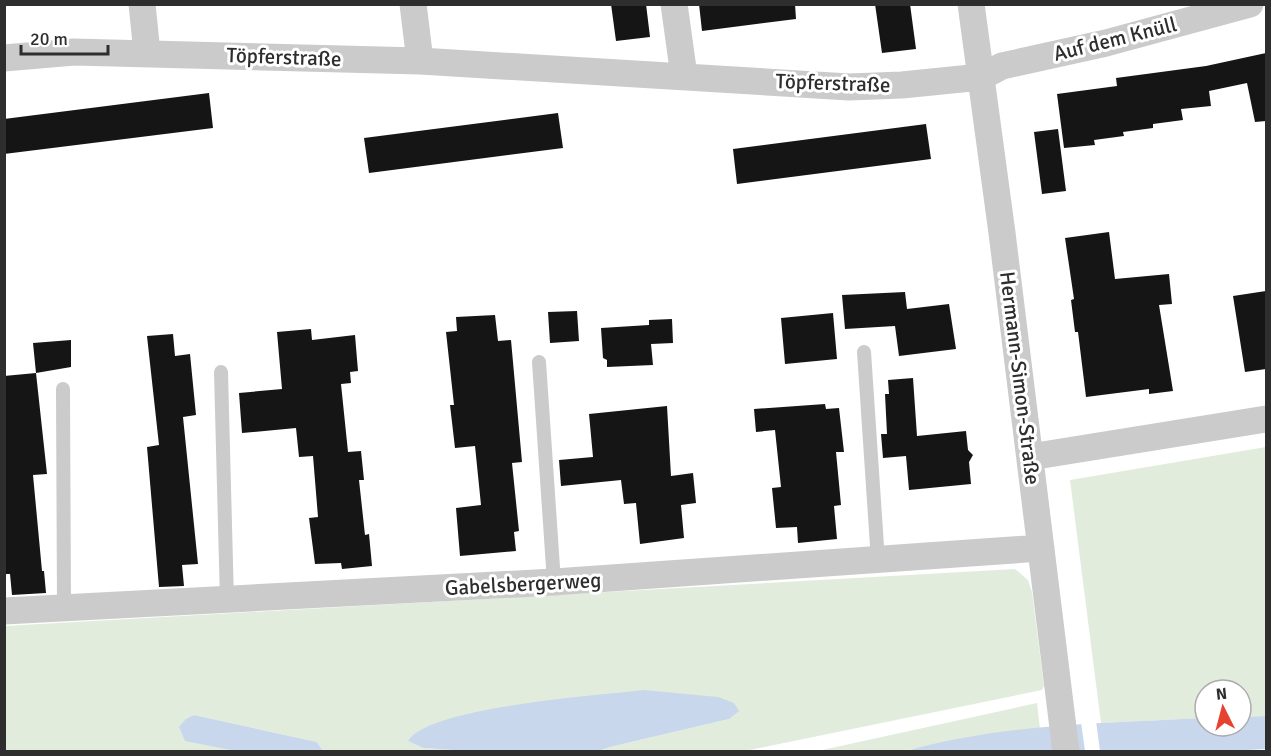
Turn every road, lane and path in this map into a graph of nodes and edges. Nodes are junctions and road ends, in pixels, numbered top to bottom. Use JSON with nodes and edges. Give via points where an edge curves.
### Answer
{"nodes":[{"id":1,"x":142,"y":4,"type":"edge"},
{"id":2,"x":413,"y":4,"type":"edge"},
{"id":3,"x":674,"y":4,"type":"edge"},
{"id":4,"x":971,"y":4,"type":"edge"},
{"id":5,"x":1250,"y":4,"type":"edge"},
{"id":6,"x":147,"y":53,"type":"junction"},
{"id":7,"x":4,"y":58,"type":"edge"},
{"id":8,"x":420,"y":61,"type":"junction"},
{"id":9,"x":684,"y":76,"type":"junction"},
{"id":10,"x":981,"y":77,"type":"junction"},
{"id":11,"x":864,"y":352,"type":"dead end"},
{"id":12,"x":538,"y":362,"type":"dead end"},
{"id":13,"x":221,"y":372,"type":"dead end"},
{"id":14,"x":63,"y":389,"type":"dead end"},
{"id":15,"x":1266,"y":418,"type":"edge"},
{"id":16,"x":1030,"y":457,"type":"junction"},
{"id":17,"x":1041,"y":548,"type":"junction"},
{"id":18,"x":878,"y":561,"type":"junction"},
{"id":19,"x":554,"y":582,"type":"junction"},
{"id":20,"x":227,"y":601,"type":"junction"},
{"id":21,"x":64,"y":608,"type":"junction"},
{"id":22,"x":4,"y":611,"type":"edge"},
{"id":23,"x":1066,"y":752,"type":"edge"}],
"edges":[{"from":1,"to":6,"type":"street"},
{"from":2,"to":8,"type":"street"},
{"from":3,"to":9,"type":"street"},
{"from":4,"to":10,"type":"street","name":"Hermann-Simon-Straße"},
{"from":5,"to":10,"type":"street","name":"Auf dem Knüll","via":[[1002,66]]},
{"from":6,"to":7,"type":"street","name":"Töpferstraße","via":[[74,52]]},
{"from":6,"to":8,"type":"street","name":"Töpferstraße"},
{"from":8,"to":9,"type":"street","name":"Töpferstraße"},
{"from":9,"to":10,"type":"street","name":"Töpferstraße","via":[[849,87]]},
{"from":10,"to":16,"type":"street","name":"Hermann-Simon-Straße"},
{"from":11,"to":18,"type":"lane"},
{"from":12,"to":19,"type":"lane"},
{"from":13,"to":20,"type":"lane"},
{"from":14,"to":21,"type":"lane"},
{"from":15,"to":16,"type":"street"},
{"from":16,"to":17,"type":"street","name":"Hermann-Simon-Straße"},
{"from":17,"to":18,"type":"street","name":"Gabelsbergerweg"},
{"from":17,"to":23,"type":"street","name":"Hermann-Simon-Straße"},
{"from":18,"to":19,"type":"street","name":"Gabelsbergerweg"},
{"from":19,"to":20,"type":"street","name":"Gabelsbergerweg"},
{"from":20,"to":21,"type":"street","name":"Gabelsbergerweg"},
{"from":21,"to":22,"type":"street","name":"Gabelsbergerweg"}]}
